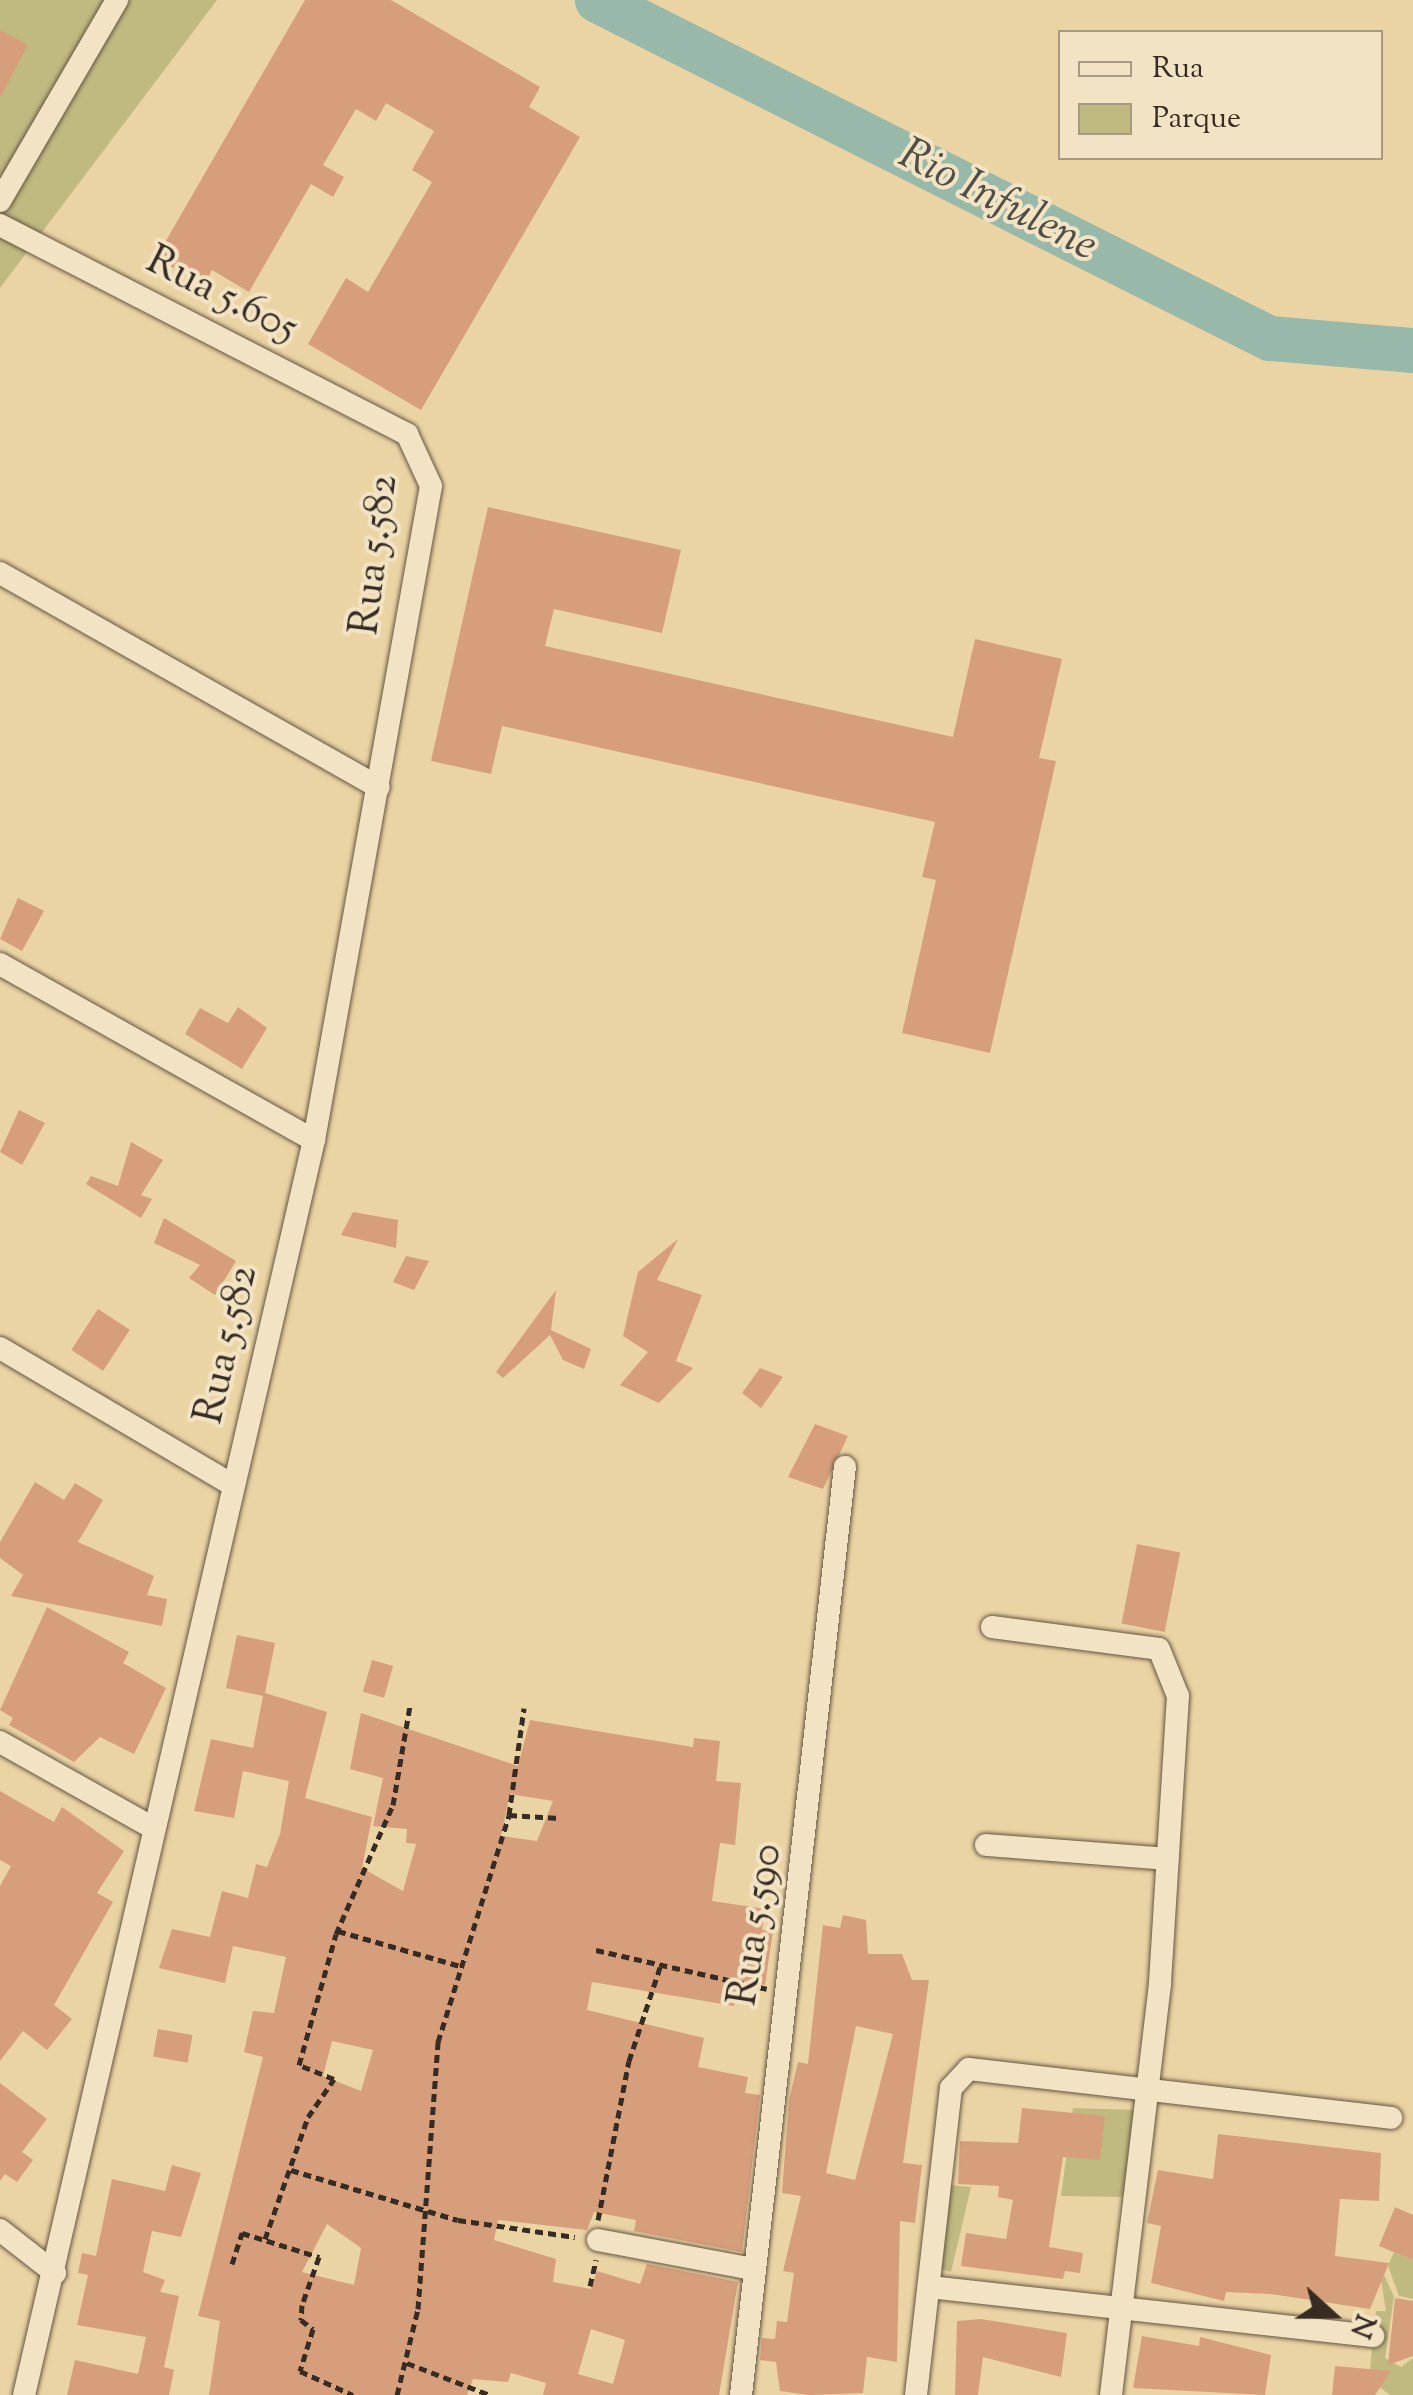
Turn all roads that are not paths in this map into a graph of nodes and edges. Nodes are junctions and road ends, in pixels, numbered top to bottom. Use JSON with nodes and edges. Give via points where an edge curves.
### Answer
{"nodes":[{"id":1,"x":117,"y":0,"type":"edge"},
{"id":2,"x":2,"y":190,"type":"edge"},
{"id":3,"x":0,"y":225,"type":"edge"},
{"id":4,"x":408,"y":434,"type":"joint"},
{"id":5,"x":0,"y":573,"type":"edge"},
{"id":6,"x":379,"y":787,"type":"junction"},
{"id":7,"x":0,"y":964,"type":"edge"},
{"id":8,"x":314,"y":1140,"type":"junction"},
{"id":9,"x":0,"y":1348,"type":"edge"},
{"id":10,"x":845,"y":1467,"type":"dead end"},
{"id":11,"x":233,"y":1485,"type":"junction"},
{"id":12,"x":992,"y":1627,"type":"dead end"},
{"id":13,"x":0,"y":1742,"type":"edge"},
{"id":14,"x":153,"y":1828,"type":"junction"},
{"id":15,"x":986,"y":1846,"type":"dead end"},
{"id":16,"x":1167,"y":1858,"type":"junction"},
{"id":17,"x":1149,"y":2087,"type":"junction"},
{"id":18,"x":1391,"y":2118,"type":"dead end"},
{"id":19,"x":0,"y":2230,"type":"edge"},
{"id":20,"x":598,"y":2240,"type":"road end"},
{"id":21,"x":753,"y":2269,"type":"junction"},
{"id":22,"x":55,"y":2272,"type":"junction"},
{"id":23,"x":929,"y":2288,"type":"junction"},
{"id":24,"x":1126,"y":2302,"type":"junction"},
{"id":25,"x":1373,"y":2336,"type":"dead end"},
{"id":26,"x":24,"y":2395,"type":"edge"},
{"id":27,"x":741,"y":2395,"type":"edge"},
{"id":28,"x":916,"y":2395,"type":"edge"},
{"id":29,"x":1110,"y":2395,"type":"edge"}],
"edges":[{"from":1,"to":2,"type":"street"},
{"from":3,"to":4,"type":"street","name":"Rua 5.605"},
{"from":4,"to":6,"type":"street","name":"Rua 5.582","via":[[430,486]]},
{"from":5,"to":6,"type":"street"},
{"from":6,"to":8,"type":"street","name":"Rua 5.582"},
{"from":7,"to":8,"type":"street"},
{"from":8,"to":11,"type":"street","name":"Rua 5.582"},
{"from":9,"to":11,"type":"street"},
{"from":10,"to":21,"type":"street","name":"Rua 5.590","via":[[808,1844]]},
{"from":11,"to":14,"type":"street","name":"Rua 5.582"},
{"from":12,"to":16,"type":"street","via":[[1159,1649],[1173,1666]]},
{"from":13,"to":14,"type":"street"},
{"from":14,"to":22,"type":"street","name":"Rua 5.582"},
{"from":15,"to":16,"type":"street"},
{"from":16,"to":17,"type":"street"},
{"from":17,"to":18,"type":"street"},
{"from":17,"to":23,"type":"street","via":[[969,2069],[956,2077]]},
{"from":17,"to":24,"type":"street"},
{"from":19,"to":22,"type":"street"},
{"from":20,"to":21,"type":"street"},
{"from":21,"to":27,"type":"street","name":"Rua 5.590"},
{"from":22,"to":26,"type":"street","name":"Rua 5.582"},
{"from":23,"to":24,"type":"street"},
{"from":23,"to":28,"type":"street"},
{"from":24,"to":25,"type":"street"},
{"from":24,"to":29,"type":"street"}]}
